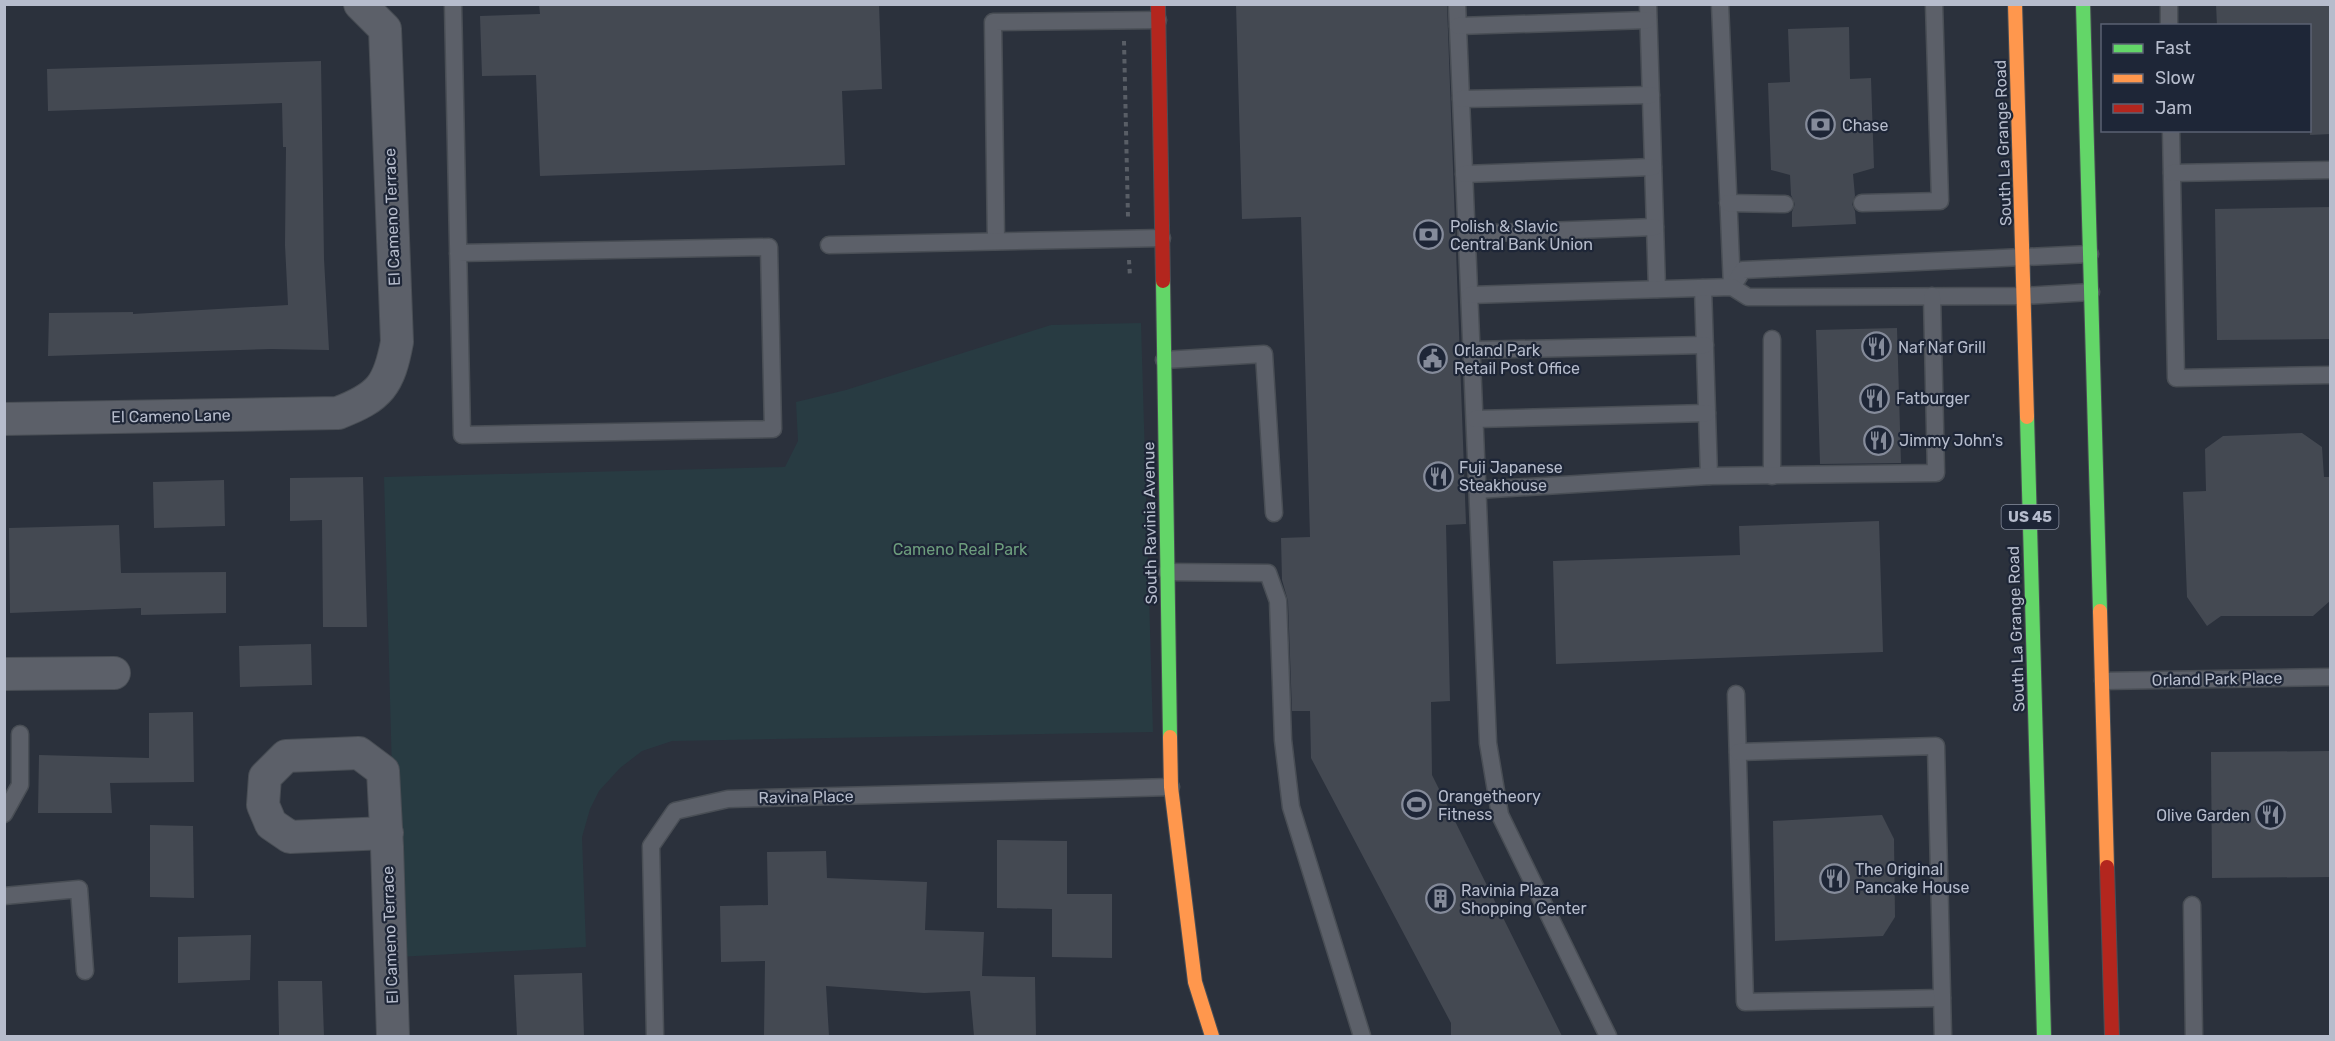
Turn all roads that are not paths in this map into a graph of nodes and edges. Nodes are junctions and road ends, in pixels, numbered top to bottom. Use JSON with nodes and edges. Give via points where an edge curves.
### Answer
{"nodes":[{"id":1,"x":360,"y":4,"type":"edge"},
{"id":2,"x":453,"y":4,"type":"edge"},
{"id":3,"x":1457,"y":4,"type":"edge"},
{"id":4,"x":1720,"y":4,"type":"edge"},
{"id":5,"x":1934,"y":4,"type":"edge"},
{"id":6,"x":2015,"y":4,"type":"edge"},
{"id":7,"x":2083,"y":4,"type":"edge"},
{"id":8,"x":2169,"y":4,"type":"edge"},
{"id":9,"x":1158,"y":12,"type":"edge"},
{"id":10,"x":1648,"y":12,"type":"edge"},
{"id":11,"x":2169,"y":24,"type":"edge"},
{"id":12,"x":1458,"y":26,"type":"junction"},
{"id":13,"x":1651,"y":95,"type":"junction"},
{"id":14,"x":1461,"y":99,"type":"junction"},
{"id":15,"x":2171,"y":132,"type":"edge"},
{"id":16,"x":1653,"y":167,"type":"junction"},
{"id":17,"x":2331,"y":170,"type":"edge"},
{"id":18,"x":2172,"y":172,"type":"junction"},
{"id":19,"x":1464,"y":174,"type":"junction"},
{"id":20,"x":1728,"y":203,"type":"junction"},
{"id":21,"x":1862,"y":203,"type":"dead end"},
{"id":22,"x":1785,"y":204,"type":"dead end"},
{"id":23,"x":1655,"y":227,"type":"junction"},
{"id":24,"x":1467,"y":234,"type":"junction"},
{"id":25,"x":1162,"y":238,"type":"junction"},
{"id":26,"x":996,"y":241,"type":"junction"},
{"id":27,"x":829,"y":245,"type":"dead end"},
{"id":28,"x":458,"y":253,"type":"junction"},
{"id":29,"x":2090,"y":254,"type":"junction"},
{"id":30,"x":2022,"y":257,"type":"junction"},
{"id":31,"x":1732,"y":287,"type":"junction"},
{"id":32,"x":1703,"y":288,"type":"junction"},
{"id":33,"x":1657,"y":289,"type":"junction"},
{"id":34,"x":2091,"y":291,"type":"junction"},
{"id":35,"x":1470,"y":295,"type":"junction"},
{"id":36,"x":1932,"y":296,"type":"junction"},
{"id":37,"x":2023,"y":296,"type":"junction"},
{"id":38,"x":1772,"y":339,"type":"dead end"},
{"id":39,"x":1705,"y":345,"type":"junction"},
{"id":40,"x":1472,"y":350,"type":"junction"},
{"id":41,"x":1164,"y":360,"type":"junction"},
{"id":42,"x":2331,"y":375,"type":"edge"},
{"id":43,"x":338,"y":413,"type":"joint"},
{"id":44,"x":1707,"y":413,"type":"junction"},
{"id":45,"x":1475,"y":419,"type":"junction"},
{"id":46,"x":4,"y":420,"type":"edge"},
{"id":47,"x":1709,"y":476,"type":"junction"},
{"id":48,"x":1772,"y":476,"type":"junction"},
{"id":49,"x":1478,"y":490,"type":"junction"},
{"id":50,"x":1274,"y":513,"type":"dead end"},
{"id":51,"x":1167,"y":572,"type":"junction"},
{"id":52,"x":114,"y":673,"type":"dead end"},
{"id":53,"x":4,"y":674,"type":"edge"},
{"id":54,"x":2331,"y":677,"type":"edge"},
{"id":55,"x":2103,"y":681,"type":"junction"},
{"id":56,"x":1736,"y":694,"type":"dead end"},
{"id":57,"x":20,"y":734,"type":"dead end"},
{"id":58,"x":1738,"y":752,"type":"junction"},
{"id":59,"x":1171,"y":787,"type":"junction"},
{"id":60,"x":4,"y":814,"type":"edge"},
{"id":61,"x":387,"y":833,"type":"dead end"},
{"id":62,"x":4,"y":896,"type":"edge"},
{"id":63,"x":2192,"y":905,"type":"dead end"},
{"id":64,"x":85,"y":971,"type":"dead end"},
{"id":65,"x":1942,"y":998,"type":"junction"},
{"id":66,"x":393,"y":1036,"type":"edge"},
{"id":67,"x":655,"y":1036,"type":"edge"},
{"id":68,"x":1212,"y":1036,"type":"edge"},
{"id":69,"x":1362,"y":1036,"type":"edge"},
{"id":70,"x":1608,"y":1036,"type":"edge"},
{"id":71,"x":1943,"y":1036,"type":"edge"},
{"id":72,"x":2044,"y":1036,"type":"edge"},
{"id":73,"x":2112,"y":1036,"type":"edge"},
{"id":74,"x":2194,"y":1036,"type":"edge"}],
"edges":[{"from":1,"to":43,"type":"street","name":"El Cameno Terrace","via":[[385,28],[397,342],[391,374],[359,405]]},
{"from":2,"to":28,"type":"lane"},
{"from":3,"to":12,"type":"lane"},
{"from":4,"to":20,"type":"lane"},
{"from":5,"to":21,"type":"lane","via":[[1940,201]]},
{"from":6,"to":30,"type":"main road","name":"South La Grange Road","number":"US 45"},
{"from":7,"to":29,"type":"main road"},
{"from":8,"to":11,"type":"lane"},
{"from":9,"to":25,"type":"main road","name":"South Ravinia Avenue"},
{"from":9,"to":26,"type":"lane","via":[[993,22]]},
{"from":10,"to":12,"type":"lane"},
{"from":10,"to":13,"type":"lane"},
{"from":12,"to":14,"type":"lane"},
{"from":13,"to":14,"type":"lane"},
{"from":13,"to":16,"type":"lane"},
{"from":14,"to":19,"type":"lane"},
{"from":15,"to":18,"type":"lane"},
{"from":16,"to":19,"type":"lane"},
{"from":16,"to":23,"type":"lane"},
{"from":17,"to":18,"type":"lane"},
{"from":18,"to":42,"type":"lane","via":[[2176,378]]},
{"from":19,"to":24,"type":"lane"},
{"from":20,"to":22,"type":"lane"},
{"from":20,"to":31,"type":"lane"},
{"from":23,"to":24,"type":"lane"},
{"from":23,"to":33,"type":"lane"},
{"from":24,"to":35,"type":"lane"},
{"from":25,"to":26,"type":"lane"},
{"from":25,"to":41,"type":"main road","name":"South Ravinia Avenue"},
{"from":26,"to":27,"type":"lane"},
{"from":28,"to":28,"type":"lane","via":[[462,435],[772,429],[769,247]]},
{"from":29,"to":30,"type":"lane"},
{"from":29,"to":34,"type":"main road"},
{"from":30,"to":31,"type":"lane","via":[[1743,270]]},
{"from":30,"to":37,"type":"main road","name":"South La Grange Road","number":"US 45"},
{"from":31,"to":32,"type":"lane"},
{"from":31,"to":36,"type":"lane","via":[[1748,297]]},
{"from":32,"to":33,"type":"lane"},
{"from":32,"to":39,"type":"lane"},
{"from":33,"to":35,"type":"lane"},
{"from":34,"to":37,"type":"lane"},
{"from":34,"to":55,"type":"main road"},
{"from":35,"to":40,"type":"lane"},
{"from":36,"to":37,"type":"lane"},
{"from":36,"to":48,"type":"lane","via":[[1936,473]]},
{"from":37,"to":72,"type":"main road","name":"South La Grange Road","number":"US 45"},
{"from":38,"to":48,"type":"lane"},
{"from":39,"to":40,"type":"lane"},
{"from":39,"to":44,"type":"lane"},
{"from":40,"to":45,"type":"lane"},
{"from":41,"to":50,"type":"lane","via":[[1264,354]]},
{"from":41,"to":51,"type":"main road","name":"South Ravinia Avenue"},
{"from":43,"to":46,"type":"street","name":"El Cameno Lane"},
{"from":44,"to":45,"type":"lane"},
{"from":44,"to":47,"type":"lane"},
{"from":45,"to":49,"type":"lane"},
{"from":47,"to":48,"type":"lane"},
{"from":47,"to":49,"type":"lane"},
{"from":49,"to":70,"type":"lane","via":[[1488,743],[1500,815]]},
{"from":51,"to":59,"type":"main road","name":"South Ravinia Avenue"},
{"from":51,"to":69,"type":"lane","via":[[1268,573],[1278,602],[1283,740],[1291,807]]},
{"from":52,"to":53,"type":"street"},
{"from":54,"to":55,"type":"lane","name":"Orland Park Place"},
{"from":55,"to":73,"type":"main road"},
{"from":56,"to":58,"type":"lane"},
{"from":57,"to":60,"type":"lane","via":[[20,785]]},
{"from":58,"to":65,"type":"lane","via":[[1745,1002]]},
{"from":58,"to":65,"type":"lane","via":[[1936,746]]},
{"from":59,"to":67,"type":"lane","name":"Ravina Place","via":[[728,799],[675,811],[651,846]]},
{"from":59,"to":68,"type":"main road","name":"South Ravinia Avenue","via":[[1195,982]]},
{"from":61,"to":66,"type":"street","name":"El Cameno Terrace"},
{"from":62,"to":64,"type":"lane","via":[[79,890]]},
{"from":63,"to":74,"type":"lane"},
{"from":65,"to":71,"type":"lane"}]}
